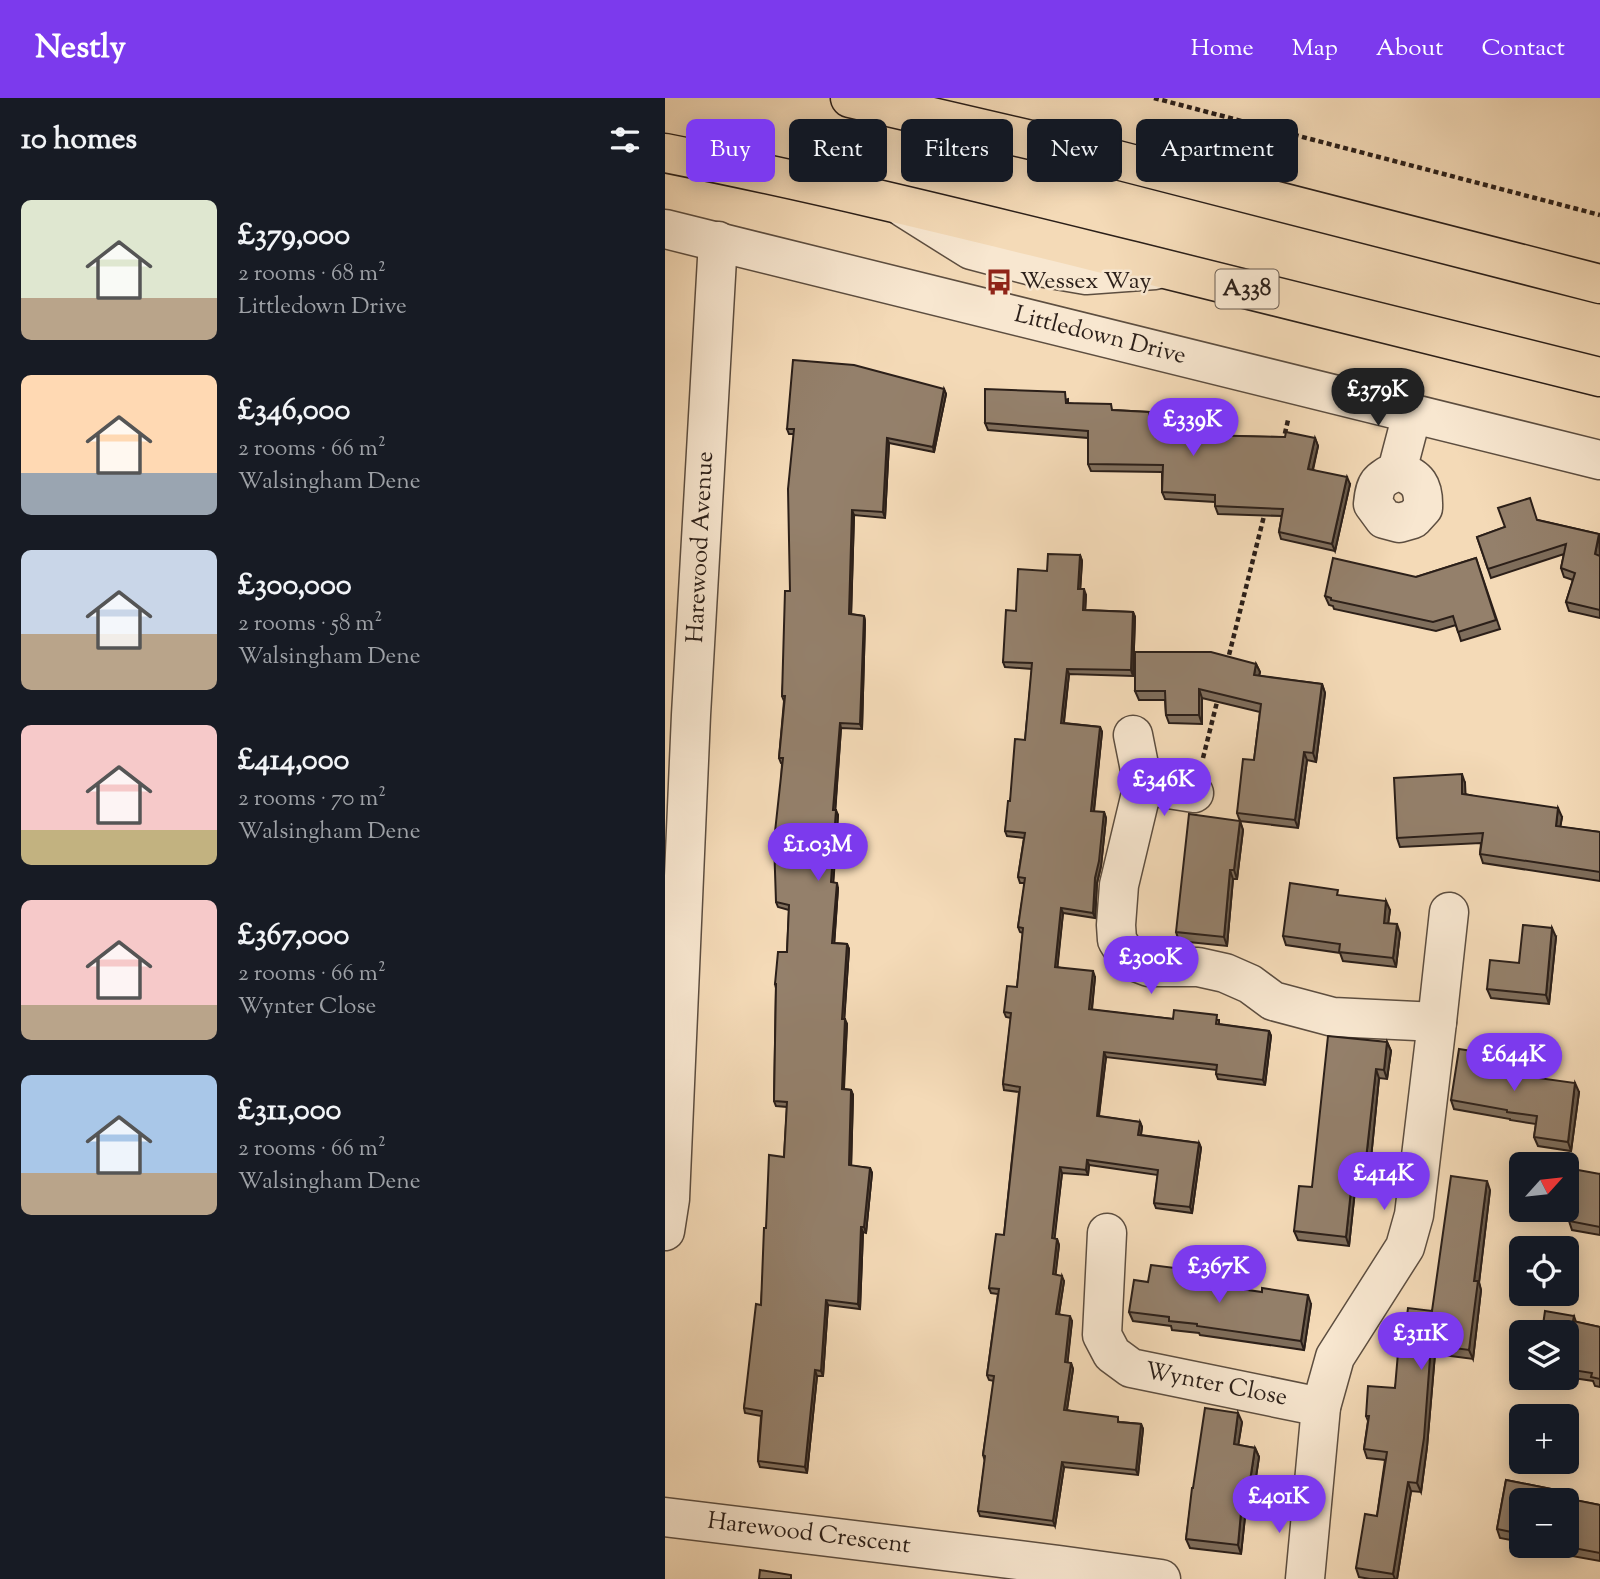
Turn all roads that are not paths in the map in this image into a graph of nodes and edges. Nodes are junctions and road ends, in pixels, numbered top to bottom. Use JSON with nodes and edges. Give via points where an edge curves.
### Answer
{"nodes":[{"id":1,"x":850,"y":98,"type":"edge"},
{"id":2,"x":665,"y":153,"type":"edge"},
{"id":3,"x":665,"y":229,"type":"edge"},
{"id":4,"x":718,"y":241,"type":"junction"},
{"id":5,"x":1600,"y":284,"type":"edge"},
{"id":6,"x":1600,"y":377,"type":"edge"},
{"id":7,"x":1412,"y":414,"type":"junction"},
{"id":8,"x":1600,"y":460,"type":"edge"},
{"id":9,"x":1397,"y":471,"type":"dead end"},
{"id":10,"x":678,"y":715,"type":"edge"},
{"id":11,"x":1133,"y":735,"type":"dead end"},
{"id":12,"x":1143,"y":785,"type":"junction"},
{"id":13,"x":1194,"y":793,"type":"road end"},
{"id":14,"x":1449,"y":912,"type":"dead end"},
{"id":15,"x":1437,"y":1022,"type":"junction"},
{"id":16,"x":667,"y":1210,"type":"edge"},
{"id":17,"x":1107,"y":1233,"type":"dead end"},
{"id":18,"x":1321,"y":1407,"type":"junction"},
{"id":19,"x":665,"y":1517,"type":"edge"},
{"id":20,"x":1058,"y":1572,"type":"edge"},
{"id":21,"x":1161,"y":1579,"type":"edge"},
{"id":22,"x":1304,"y":1579,"type":"edge"}],
"edges":[{"from":1,"to":5,"type":"highway","via":[[1117,160]]},
{"from":2,"to":6,"type":"highway","number":"A338","via":[[894,202]]},
{"from":3,"to":4,"type":"street","name":"Littledown Drive"},
{"from":4,"to":7,"type":"street","name":"Littledown Drive"},
{"from":4,"to":10,"type":"street","name":"Harewood Avenue"},
{"from":7,"to":8,"type":"street","name":"Littledown Drive"},
{"from":7,"to":9,"type":"street"},
{"from":10,"to":16,"type":"street","name":"Harewood Avenue"},
{"from":11,"to":12,"type":"street"},
{"from":12,"to":13,"type":"street"},
{"from":12,"to":15,"type":"street","via":[[1119,885],[1116,925],[1117,940],[1136,962],[1225,973],[1273,1001],[1333,1017]]},
{"from":14,"to":15,"type":"street"},
{"from":15,"to":18,"type":"street","via":[[1405,1247],[1335,1357]]},
{"from":17,"to":18,"type":"street","name":"Wynter Close","via":[[1103,1335],[1112,1354],[1131,1368]]},
{"from":18,"to":22,"type":"street"},
{"from":19,"to":20,"type":"street","name":"Harewood Crescent"},
{"from":20,"to":21,"type":"street","name":"Harewood Crescent"}]}
